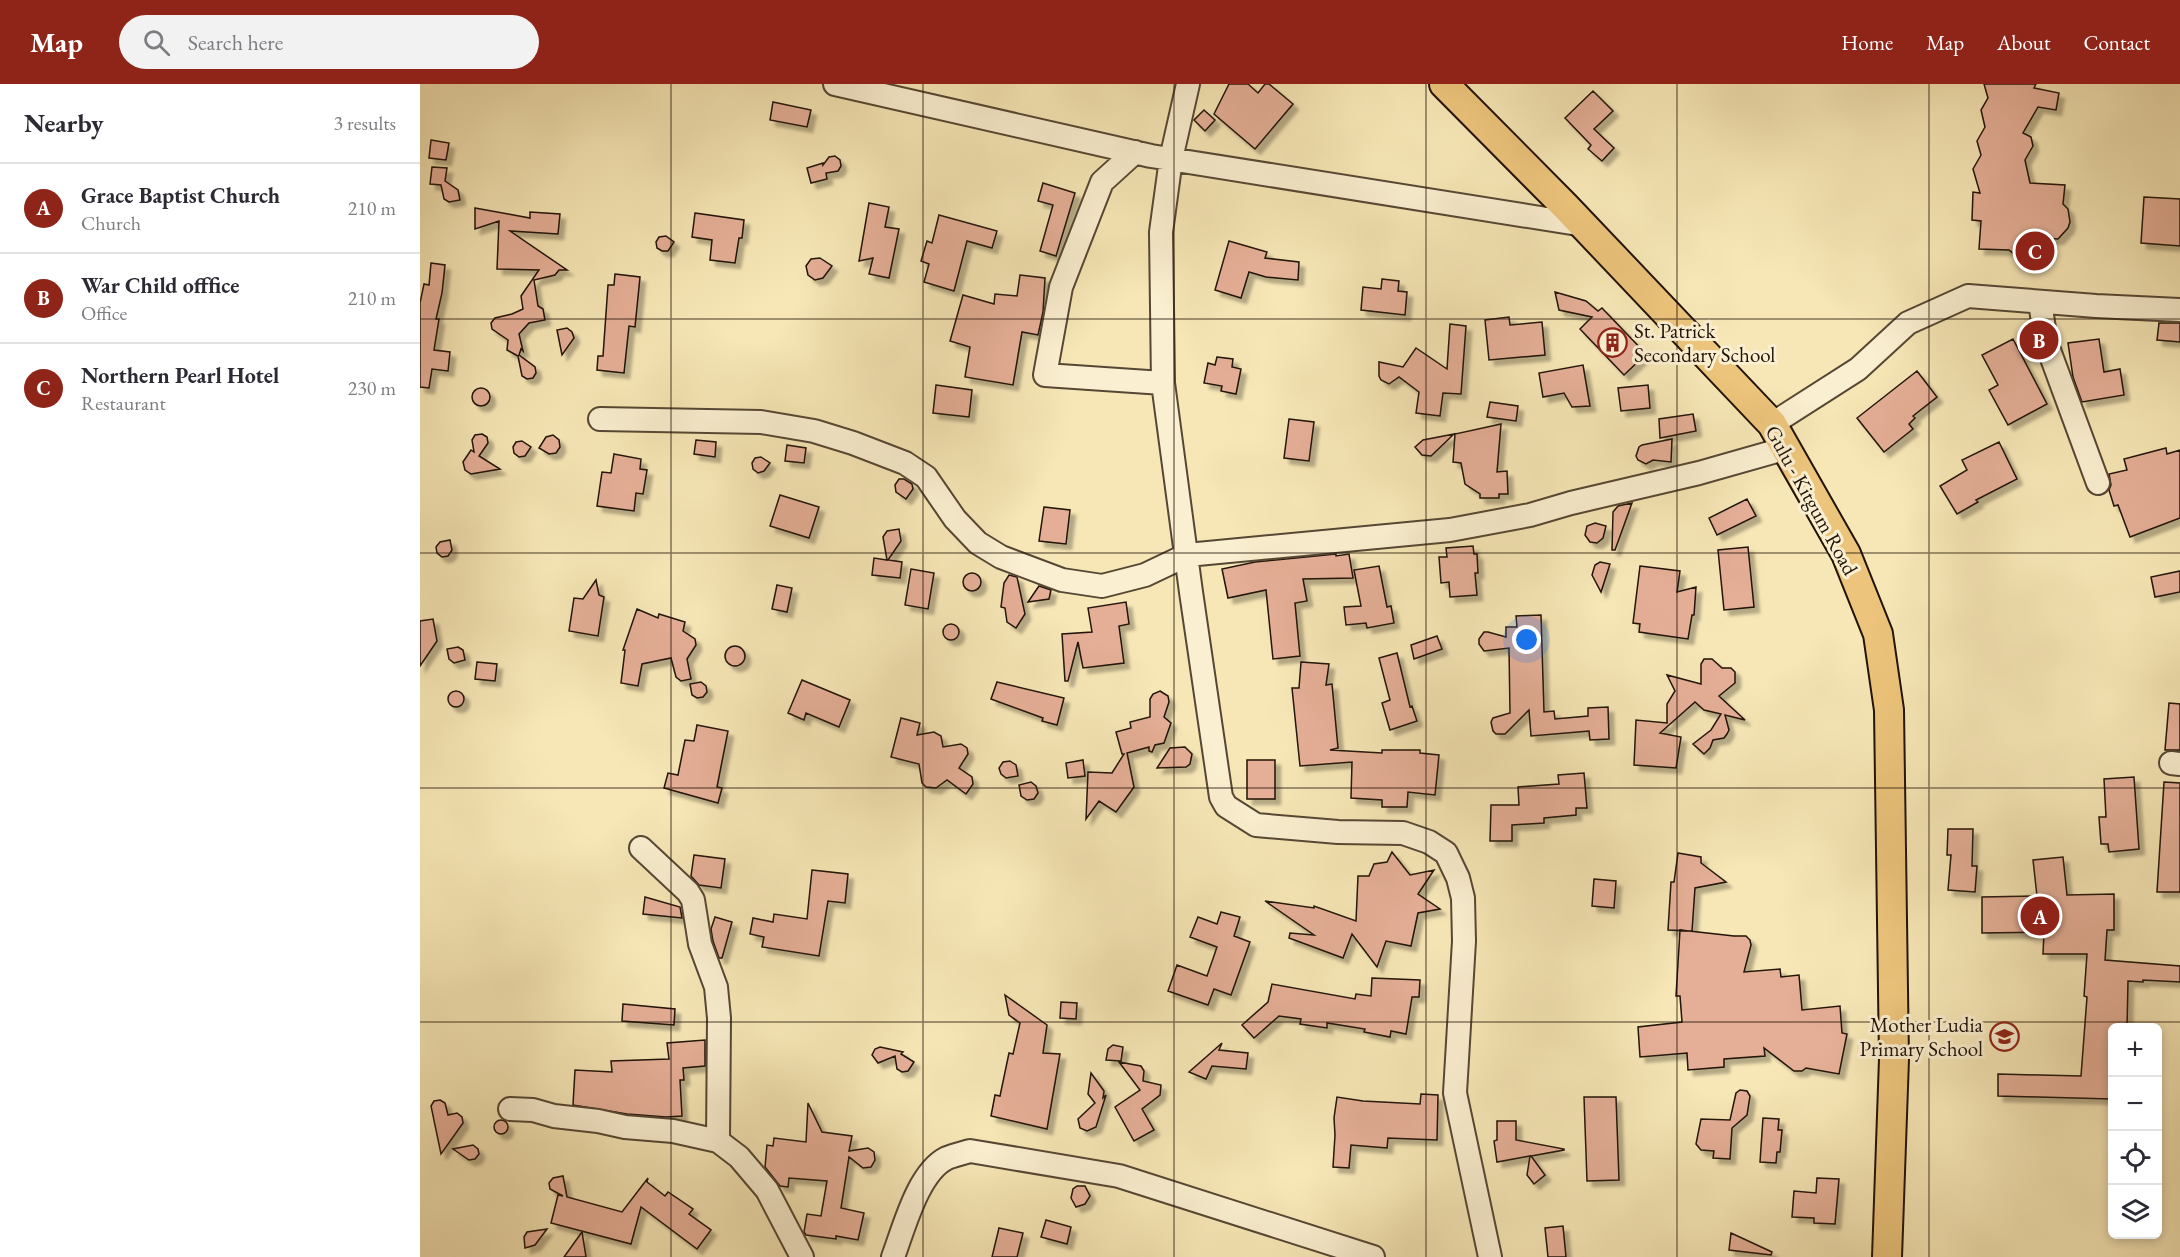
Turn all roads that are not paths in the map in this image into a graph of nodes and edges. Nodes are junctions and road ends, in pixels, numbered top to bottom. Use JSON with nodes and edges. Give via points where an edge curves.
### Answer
{"nodes":[{"id":1,"x":835,"y":84,"type":"edge"},
{"id":2,"x":1188,"y":84,"type":"edge"},
{"id":3,"x":1444,"y":84,"type":"edge"},
{"id":4,"x":1134,"y":152,"type":"junction"},
{"id":5,"x":1172,"y":159,"type":"junction"},
{"id":6,"x":1584,"y":225,"type":"junction"},
{"id":7,"x":2040,"y":302,"type":"junction"},
{"id":8,"x":2180,"y":310,"type":"edge"},
{"id":9,"x":1163,"y":383,"type":"junction"},
{"id":10,"x":600,"y":419,"type":"dead end"},
{"id":11,"x":1772,"y":423,"type":"junction"},
{"id":12,"x":1787,"y":448,"type":"junction"},
{"id":13,"x":2098,"y":483,"type":"dead end"},
{"id":14,"x":1187,"y":555,"type":"junction"},
{"id":15,"x":641,"y":848,"type":"dead end"},
{"id":16,"x":510,"y":1109,"type":"dead end"},
{"id":17,"x":718,"y":1142,"type":"junction"},
{"id":18,"x":1364,"y":1256,"type":"edge"},
{"id":19,"x":802,"y":1257,"type":"edge"},
{"id":20,"x":893,"y":1257,"type":"edge"},
{"id":21,"x":1490,"y":1257,"type":"edge"},
{"id":22,"x":1887,"y":1257,"type":"edge"}],
"edges":[{"from":1,"to":4,"type":"street"},
{"from":2,"to":5,"type":"street"},
{"from":3,"to":6,"type":"main road","name":"Gulu - Kitgum Road"},
{"from":4,"to":5,"type":"street"},
{"from":4,"to":9,"type":"street","via":[[1102,182],[1061,287],[1045,375]]},
{"from":5,"to":6,"type":"street"},
{"from":5,"to":9,"type":"street","via":[[1161,232]]},
{"from":6,"to":11,"type":"main road","name":"Gulu - Kitgum Road"},
{"from":7,"to":8,"type":"street"},
{"from":7,"to":11,"type":"street","via":[[1968,296],[1943,306],[1908,323],[1858,369]]},
{"from":7,"to":13,"type":"street","via":[[2046,342]]},
{"from":9,"to":14,"type":"street"},
{"from":10,"to":14,"type":"street","via":[[760,422],[814,431],[853,443],[905,463],[926,477],[955,519],[978,543],[1001,557],[1062,580],[1102,586],[1145,575]]},
{"from":11,"to":12,"type":"main road","name":"Gulu - Kitgum Road"},
{"from":12,"to":14,"type":"street","via":[[1530,515],[1450,530]]},
{"from":12,"to":22,"type":"main road","name":"Gulu - Kitgum Road","via":[[1846,554],[1878,634],[1889,710],[1894,1059]]},
{"from":14,"to":21,"type":"street","via":[[1221,797],[1226,806],[1256,825],[1403,833],[1446,853],[1458,878],[1463,898],[1464,941],[1455,1093]]},
{"from":15,"to":17,"type":"street","via":[[693,900],[698,937],[716,987]]},
{"from":16,"to":17,"type":"street","via":[[673,1131]]},
{"from":17,"to":19,"type":"street","via":[[739,1157],[767,1190]]},
{"from":18,"to":20,"type":"street","via":[[1119,1176],[970,1151],[946,1158],[921,1185]]}]}
